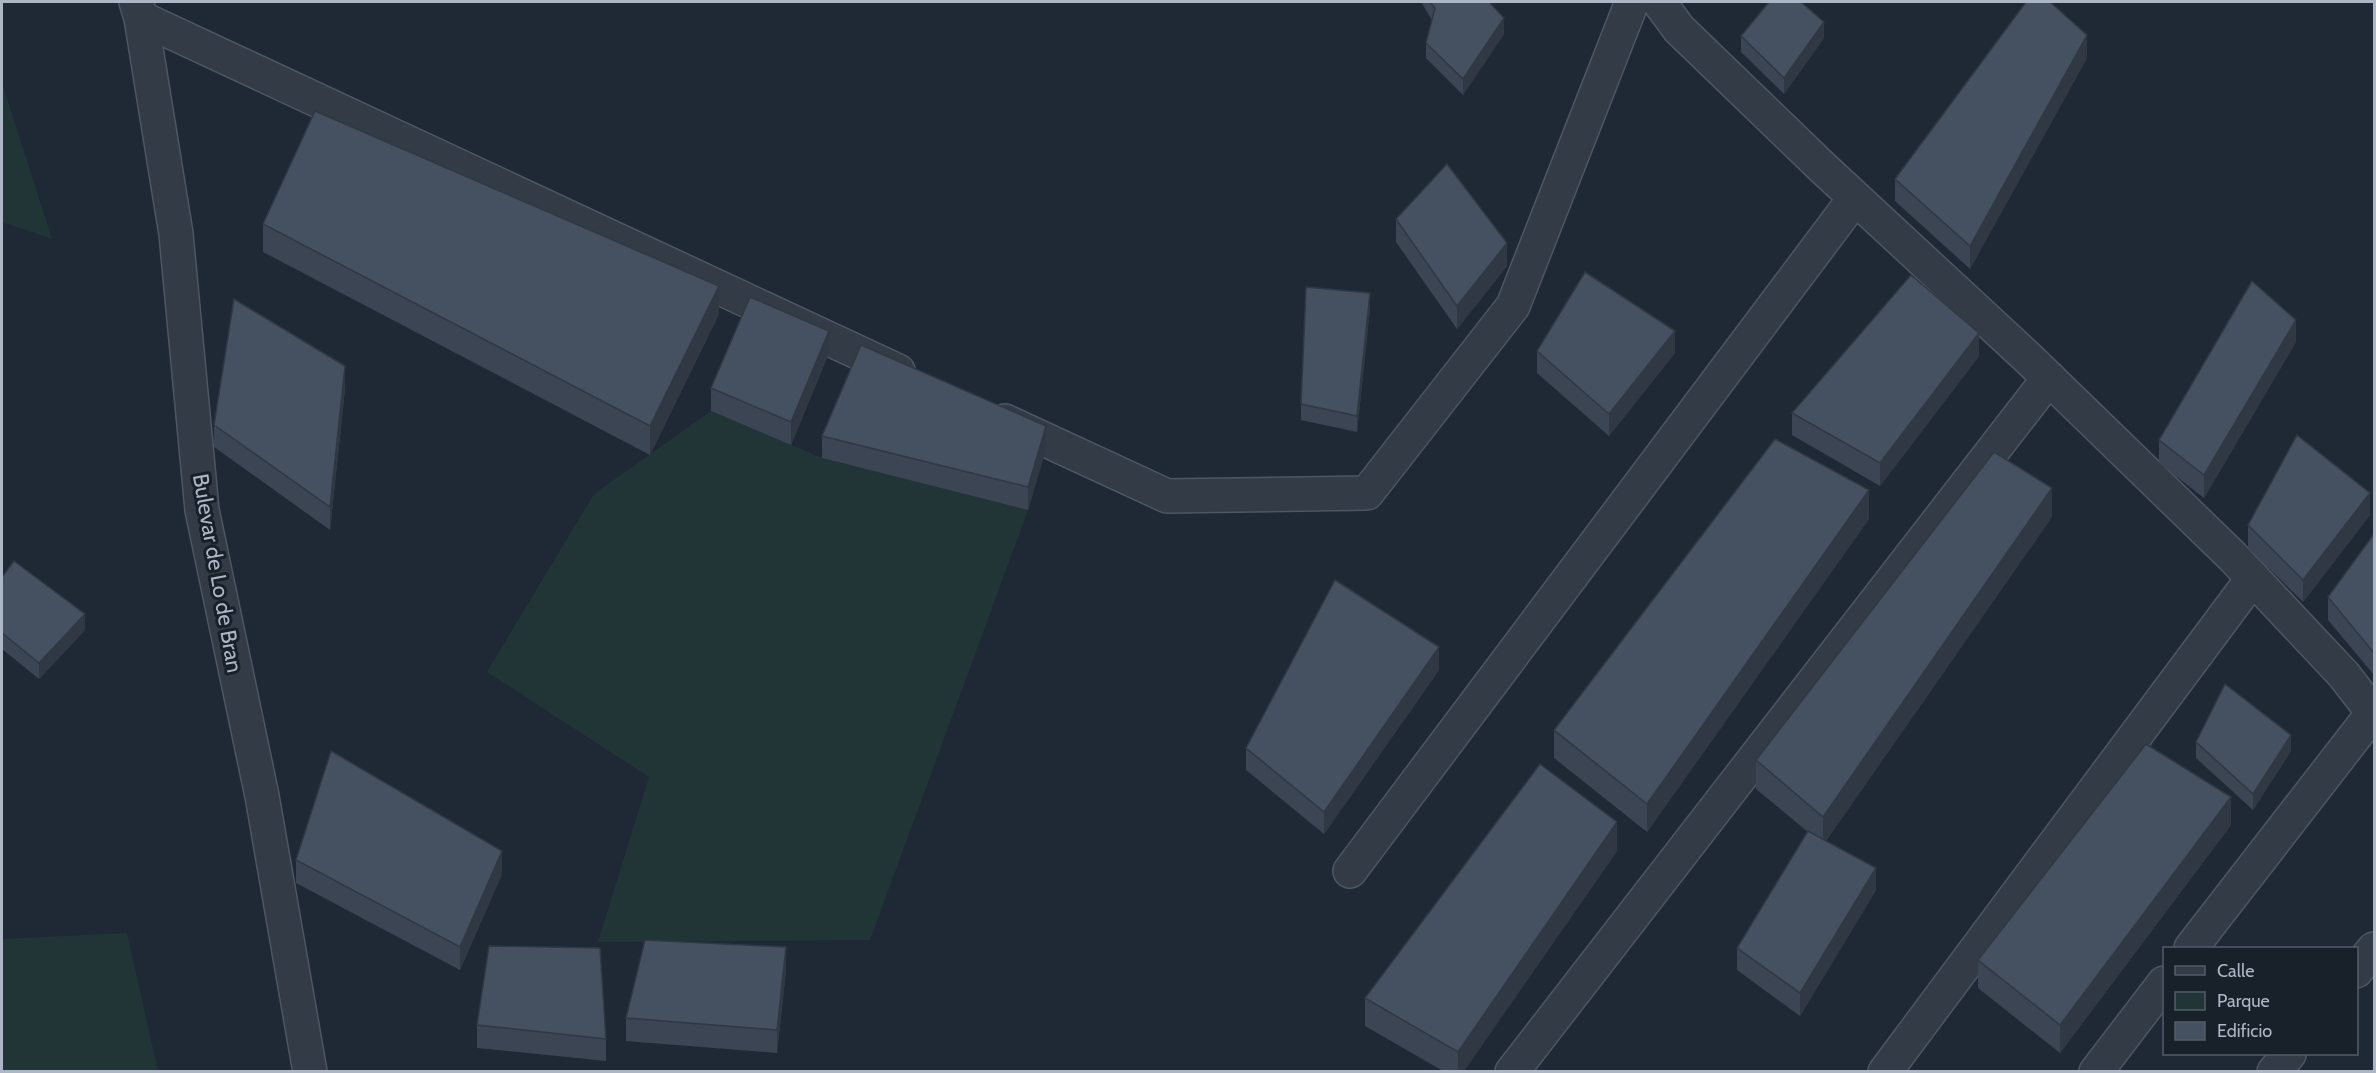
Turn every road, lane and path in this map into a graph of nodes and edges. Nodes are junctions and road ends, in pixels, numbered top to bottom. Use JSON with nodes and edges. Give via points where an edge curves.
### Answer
{"nodes":[{"id":1,"x":1632,"y":2,"type":"edge"},
{"id":2,"x":1659,"y":2,"type":"edge"},
{"id":3,"x":139,"y":10,"type":"edge"},
{"id":4,"x":1855,"y":198,"type":"junction"},
{"id":5,"x":2049,"y":378,"type":"junction"},
{"id":6,"x":930,"y":386,"type":"edge"},
{"id":7,"x":984,"y":411,"type":"edge"},
{"id":8,"x":2253,"y":578,"type":"junction"},
{"id":9,"x":2374,"y":713,"type":"edge"},
{"id":10,"x":1350,"y":872,"type":"dead end"},
{"id":11,"x":2192,"y":947,"type":"edge"},
{"id":12,"x":2374,"y":949,"type":"edge"},
{"id":13,"x":2358,"y":969,"type":"edge"},
{"id":14,"x":2163,"y":984,"type":"edge"},
{"id":15,"x":2287,"y":1055,"type":"edge"},
{"id":16,"x":310,"y":1071,"type":"edge"},
{"id":17,"x":1512,"y":1071,"type":"edge"},
{"id":18,"x":1885,"y":1071,"type":"edge"},
{"id":19,"x":2096,"y":1071,"type":"edge"},
{"id":20,"x":2274,"y":1071,"type":"edge"}],
"edges":[{"from":1,"to":7,"type":"street","via":[[1513,306],[1367,494],[1167,496]]},
{"from":2,"to":4,"type":"street","via":[[1679,29]]},
{"from":3,"to":6,"type":"street"},
{"from":3,"to":16,"type":"street","name":"Bulevar de Lo de Bran","via":[[176,234],[202,510],[262,796]]},
{"from":4,"to":5,"type":"street"},
{"from":4,"to":10,"type":"street"},
{"from":5,"to":8,"type":"street"},
{"from":5,"to":17,"type":"street"},
{"from":8,"to":9,"type":"street"},
{"from":8,"to":18,"type":"street"},
{"from":9,"to":11,"type":"street"},
{"from":12,"to":13,"type":"street"},
{"from":14,"to":19,"type":"street"},
{"from":15,"to":20,"type":"street"}]}
